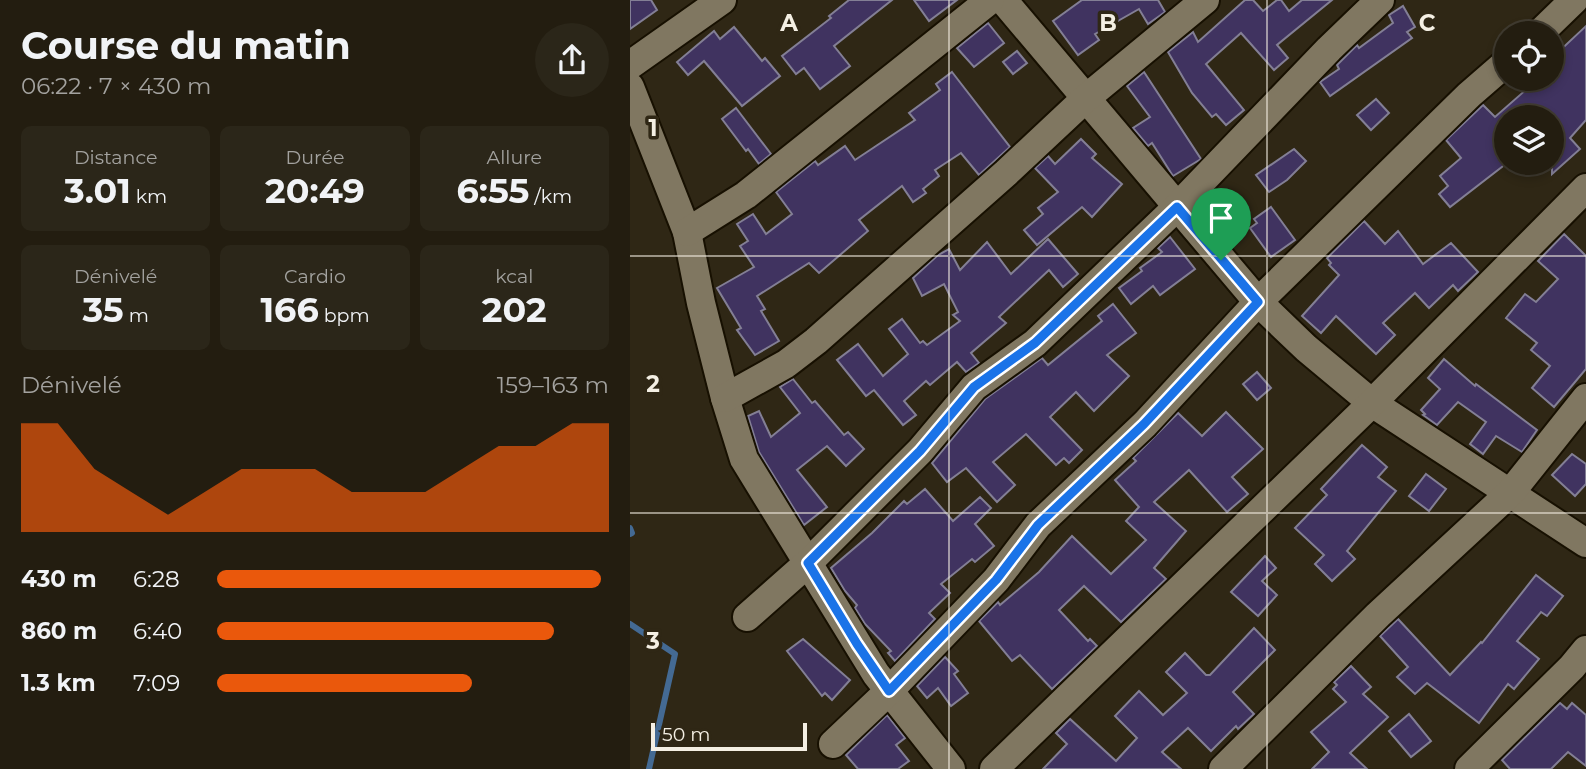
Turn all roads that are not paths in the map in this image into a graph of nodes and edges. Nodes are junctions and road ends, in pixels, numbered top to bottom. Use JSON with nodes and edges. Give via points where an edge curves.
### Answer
{"nodes":[{"id":1,"x":722,"y":0,"type":"edge"},
{"id":2,"x":990,"y":0,"type":"edge"},
{"id":3,"x":1003,"y":0,"type":"edge"},
{"id":4,"x":1205,"y":0,"type":"edge"},
{"id":5,"x":1380,"y":0,"type":"edge"},
{"id":6,"x":1574,"y":0,"type":"edge"},
{"id":7,"x":1552,"y":21,"type":"edge"},
{"id":8,"x":630,"y":65,"type":"edge"},
{"id":9,"x":1494,"y":73,"type":"edge"},
{"id":10,"x":630,"y":87,"type":"edge"},
{"id":11,"x":1085,"y":99,"type":"junction"},
{"id":12,"x":1586,"y":188,"type":"edge"},
{"id":13,"x":1177,"y":207,"type":"junction"},
{"id":14,"x":687,"y":232,"type":"junction"},
{"id":15,"x":1258,"y":302,"type":"junction"},
{"id":16,"x":725,"y":398,"type":"junction"},
{"id":17,"x":1586,"y":398,"type":"edge"},
{"id":18,"x":1372,"y":402,"type":"junction"},
{"id":19,"x":1511,"y":492,"type":"junction"},
{"id":20,"x":1586,"y":543,"type":"edge"},
{"id":21,"x":808,"y":563,"type":"junction"},
{"id":22,"x":747,"y":617,"type":"dead end"},
{"id":23,"x":1586,"y":650,"type":"edge"},
{"id":24,"x":889,"y":691,"type":"junction"},
{"id":25,"x":833,"y":744,"type":"dead end"},
{"id":26,"x":951,"y":769,"type":"edge"},
{"id":27,"x":994,"y":769,"type":"edge"},
{"id":28,"x":1223,"y":769,"type":"edge"},
{"id":29,"x":1469,"y":769,"type":"edge"}],
"edges":[{"from":1,"to":8,"type":"street"},
{"from":2,"to":14,"type":"street","via":[[746,195]]},
{"from":3,"to":11,"type":"street"},
{"from":4,"to":11,"type":"street"},
{"from":5,"to":13,"type":"street"},
{"from":6,"to":7,"type":"street"},
{"from":9,"to":15,"type":"street"},
{"from":10,"to":14,"type":"street"},
{"from":11,"to":13,"type":"street"},
{"from":11,"to":16,"type":"street","via":[[816,341],[786,364]]},
{"from":12,"to":18,"type":"street"},
{"from":13,"to":15,"type":"street"},
{"from":13,"to":21,"type":"street","via":[[1035,343],[974,387],[920,451]]},
{"from":14,"to":16,"type":"street"},
{"from":15,"to":18,"type":"street"},
{"from":15,"to":24,"type":"street","via":[[1144,424],[1038,525],[996,580]]},
{"from":16,"to":21,"type":"street","via":[[744,459]]},
{"from":17,"to":19,"type":"street"},
{"from":18,"to":19,"type":"street"},
{"from":18,"to":27,"type":"street"},
{"from":19,"to":20,"type":"street"},
{"from":19,"to":28,"type":"street","via":[[1378,615]]},
{"from":21,"to":22,"type":"street"},
{"from":21,"to":24,"type":"street"},
{"from":23,"to":29,"type":"street"},
{"from":24,"to":25,"type":"street"},
{"from":24,"to":26,"type":"street"}]}
